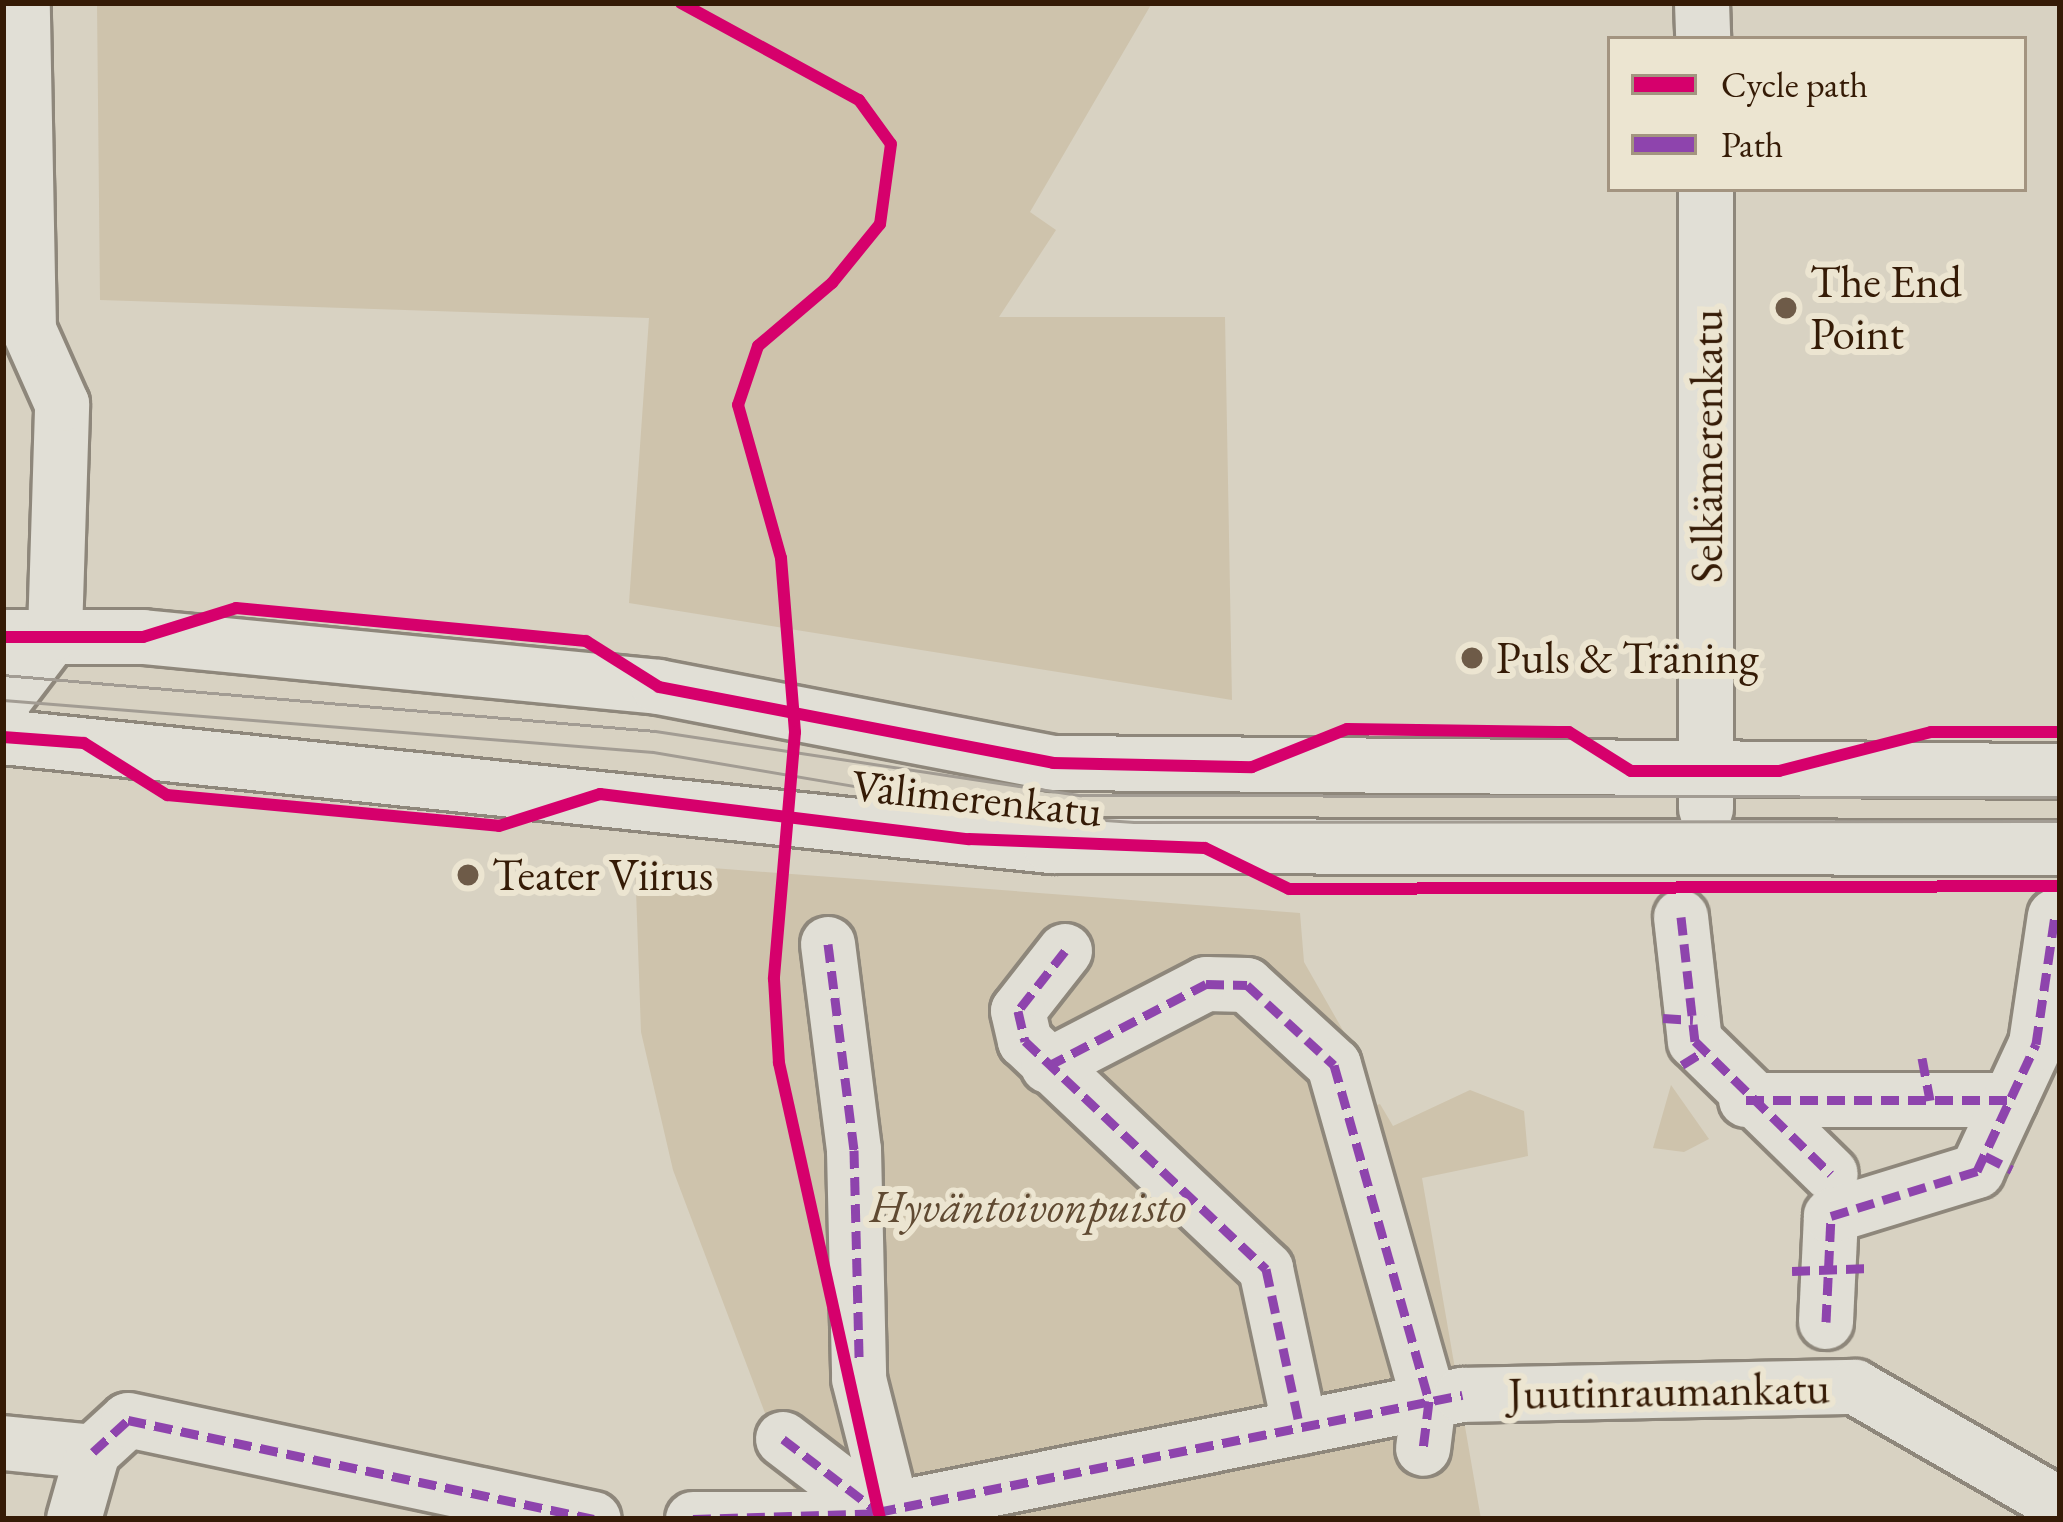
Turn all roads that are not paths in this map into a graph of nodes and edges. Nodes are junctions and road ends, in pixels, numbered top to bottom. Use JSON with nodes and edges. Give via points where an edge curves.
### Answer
{"nodes":[{"id":1,"x":23,"y":3,"type":"edge"},
{"id":2,"x":1702,"y":3,"type":"edge"},
{"id":3,"x":1703,"y":36,"type":"edge"},
{"id":4,"x":1706,"y":192,"type":"edge"},
{"id":5,"x":29,"y":635,"type":"edge"},
{"id":6,"x":3,"y":701,"type":"edge"},
{"id":7,"x":3,"y":737,"type":"edge"},
{"id":8,"x":2060,"y":771,"type":"edge"},
{"id":9,"x":1706,"y":772,"type":"junction"},
{"id":10,"x":1706,"y":847,"type":"junction"},
{"id":11,"x":2060,"y":848,"type":"edge"},
{"id":12,"x":2054,"y":916,"type":"dead end"},
{"id":13,"x":1681,"y":917,"type":"dead end"},
{"id":14,"x":828,"y":944,"type":"dead end"},
{"id":15,"x":1064,"y":951,"type":"dead end"},
{"id":16,"x":1048,"y":1066,"type":"junction"},
{"id":17,"x":1746,"y":1100,"type":"junction"},
{"id":18,"x":2010,"y":1100,"type":"junction"},
{"id":19,"x":1831,"y":1174,"type":"dead end"},
{"id":20,"x":1826,"y":1322,"type":"dead end"},
{"id":21,"x":1438,"y":1415,"type":"junction"},
{"id":22,"x":1300,"y":1426,"type":"junction"},
{"id":23,"x":783,"y":1439,"type":"dead end"},
{"id":24,"x":3,"y":1443,"type":"edge"},
{"id":25,"x":93,"y":1452,"type":"junction"},
{"id":26,"x":2060,"y":1505,"type":"edge"},
{"id":27,"x":885,"y":1513,"type":"edge"},
{"id":28,"x":74,"y":1519,"type":"edge"},
{"id":29,"x":594,"y":1519,"type":"edge"},
{"id":30,"x":693,"y":1519,"type":"edge"}],
"edges":[{"from":1,"to":5,"type":"street","via":[[29,330],[62,404]]},
{"from":2,"to":3,"type":"street"},
{"from":4,"to":9,"type":"street","name":"Selkämerenkatu"},
{"from":5,"to":6,"type":"street"},
{"from":5,"to":9,"type":"street","name":"Välimerenkatu","via":[[659,687],[1053,763]]},
{"from":7,"to":10,"type":"street","name":"Välimerenkatu","via":[[969,839],[1205,848]]},
{"from":8,"to":9,"type":"street","name":"Välimerenkatu"},
{"from":9,"to":10,"type":"street","name":"Selkämerenkatu"},
{"from":10,"to":11,"type":"street","name":"Välimerenkatu"},
{"from":12,"to":18,"type":"street","via":[[2036,1044]]},
{"from":13,"to":17,"type":"street","via":[[1685,1038]]},
{"from":14,"to":27,"type":"street","via":[[854,1150],[859,1379]]},
{"from":15,"to":16,"type":"street","via":[[1018,1011]]},
{"from":16,"to":21,"type":"street","via":[[1206,984],[1247,985],[1334,1066]]},
{"from":16,"to":22,"type":"street","via":[[1265,1269]]},
{"from":17,"to":18,"type":"street","via":[[1926,1079]]},
{"from":17,"to":19,"type":"street"},
{"from":18,"to":20,"type":"street","via":[[1999,1163],[1831,1216]]},
{"from":21,"to":22,"type":"street","name":"Juutinraumankatu"},
{"from":21,"to":26,"type":"street","name":"Juutinraumankatu","via":[[1856,1387]]},
{"from":22,"to":27,"type":"street","name":"Juutinraumankatu"},
{"from":23,"to":27,"type":"street"},
{"from":24,"to":25,"type":"street"},
{"from":25,"to":28,"type":"street"},
{"from":25,"to":29,"type":"street","via":[[128,1420]]},
{"from":27,"to":30,"type":"street","name":"Juutinraumankatu"}]}
